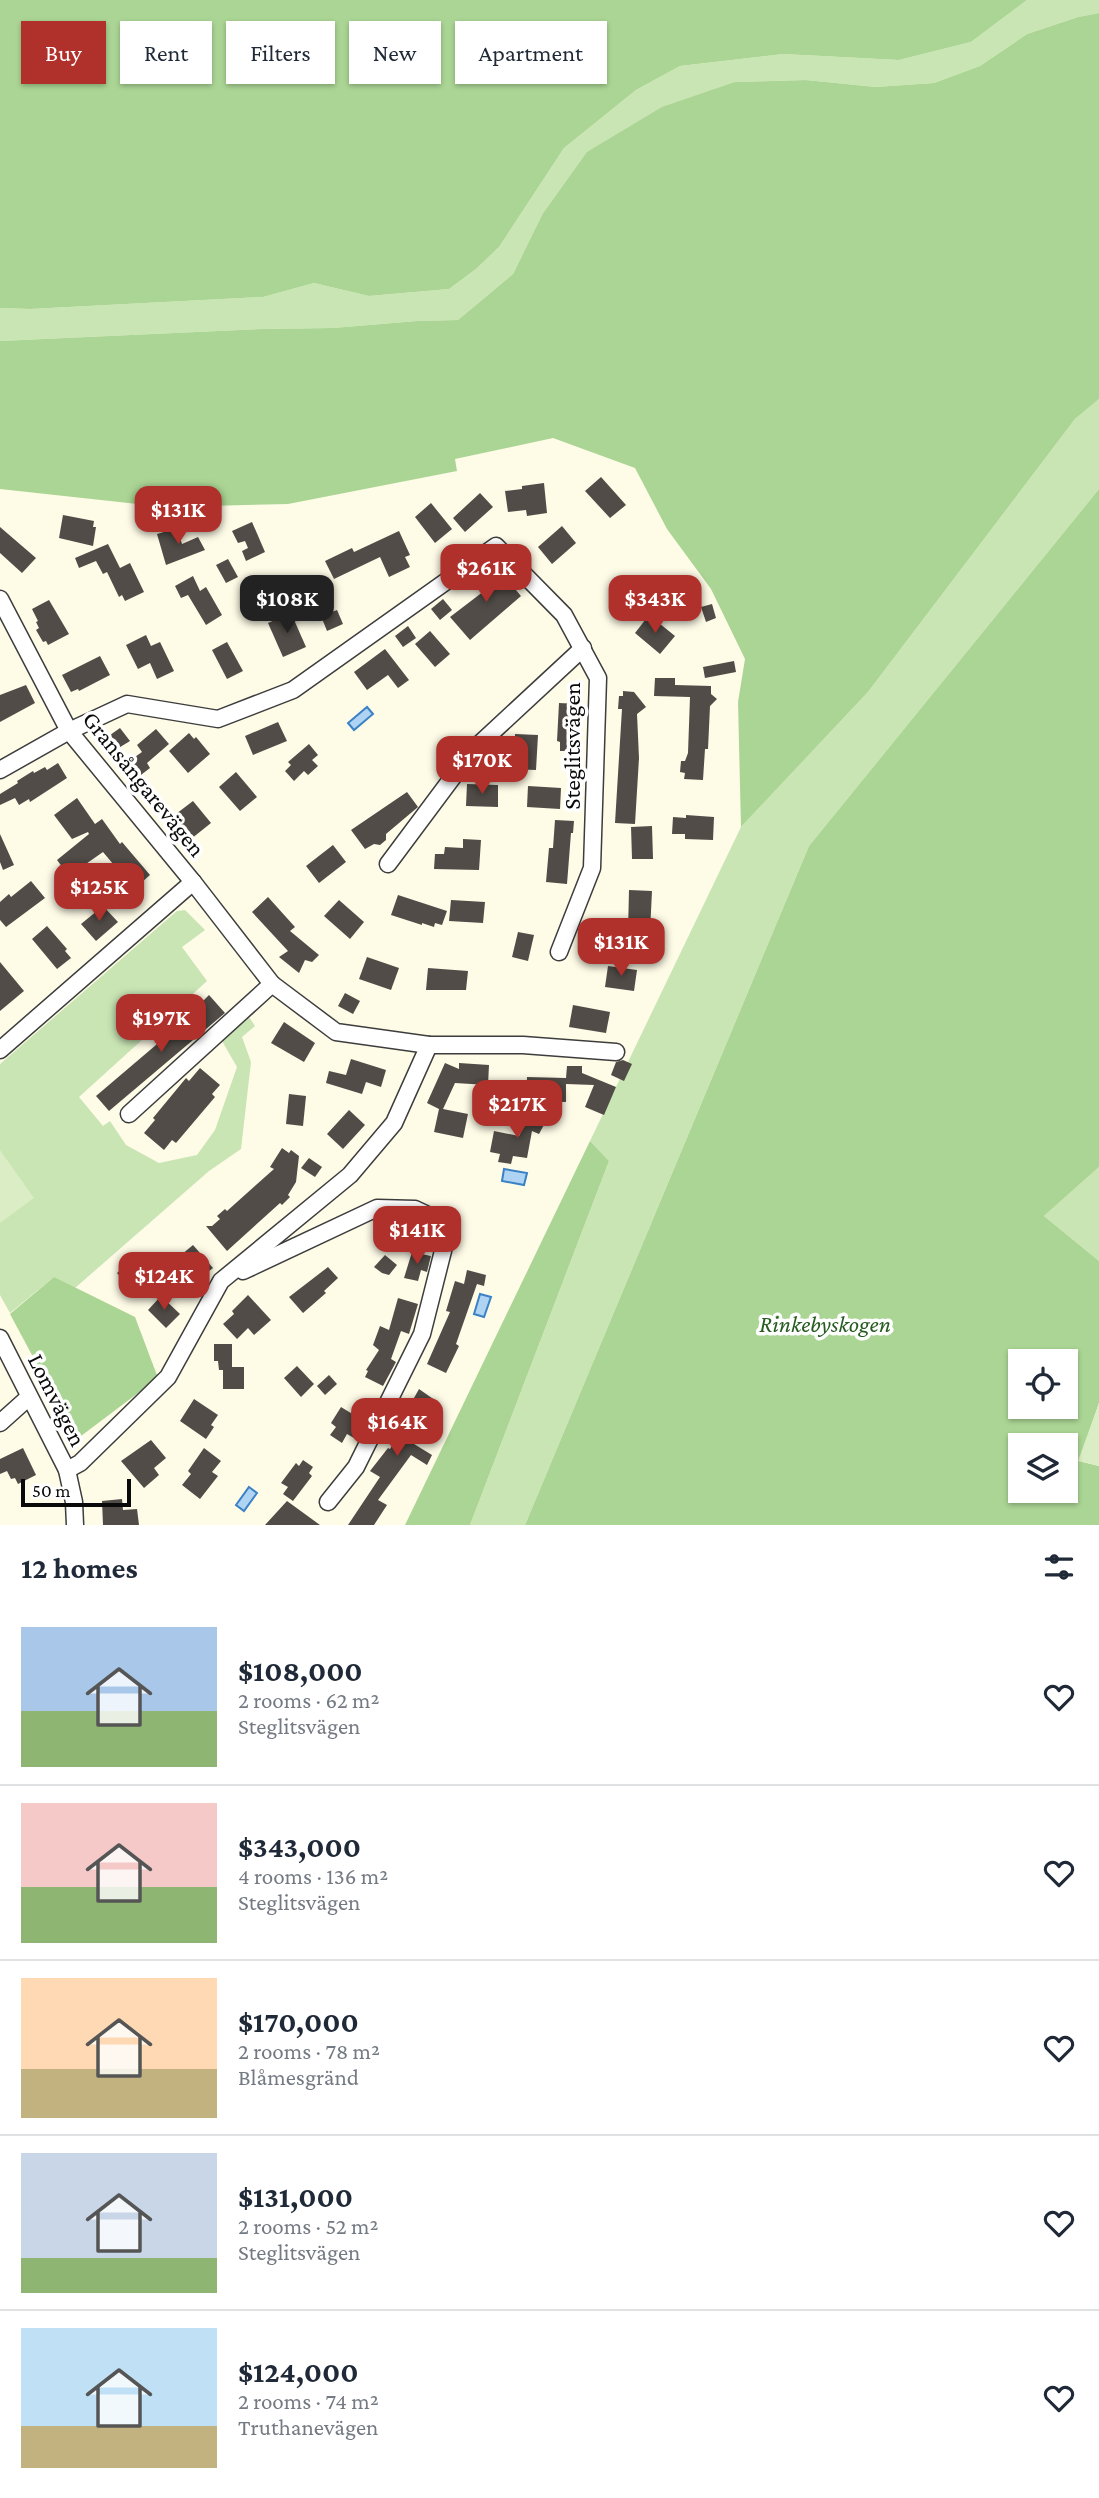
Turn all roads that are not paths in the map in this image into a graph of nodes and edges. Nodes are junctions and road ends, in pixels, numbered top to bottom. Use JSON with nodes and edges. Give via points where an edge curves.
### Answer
{"nodes":[{"id":1,"x":0,"y":599,"type":"edge"},
{"id":2,"x":583,"y":648,"type":"junction"},
{"id":3,"x":69,"y":731,"type":"junction"},
{"id":4,"x":0,"y":770,"type":"edge"},
{"id":5,"x":388,"y":864,"type":"dead end"},
{"id":6,"x":194,"y":882,"type":"junction"},
{"id":7,"x":559,"y":952,"type":"dead end"},
{"id":8,"x":272,"y":984,"type":"junction"},
{"id":9,"x":429,"y":1045,"type":"junction"},
{"id":10,"x":0,"y":1050,"type":"edge"},
{"id":11,"x":616,"y":1052,"type":"dead end"},
{"id":12,"x":129,"y":1114,"type":"dead end"},
{"id":13,"x":221,"y":1280,"type":"junction"},
{"id":14,"x":0,"y":1338,"type":"edge"},
{"id":15,"x":29,"y":1397,"type":"junction"},
{"id":16,"x":0,"y":1423,"type":"edge"},
{"id":17,"x":67,"y":1470,"type":"junction"},
{"id":18,"x":328,"y":1502,"type":"dead end"},
{"id":19,"x":75,"y":1525,"type":"edge"}],
"edges":[{"from":1,"to":3,"type":"street","name":"Gransångarevägen"},
{"from":2,"to":3,"type":"street","name":"Steglitsvägen","via":[[564,615],[496,546],[293,690],[218,719],[127,704]]},
{"from":2,"to":5,"type":"street","via":[[473,750]]},
{"from":2,"to":7,"type":"street","name":"Steglitsvägen","via":[[598,678],[593,868]]},
{"from":3,"to":4,"type":"street","name":"Steglitsvägen"},
{"from":3,"to":6,"type":"street","name":"Gransångarevägen"},
{"from":6,"to":8,"type":"street","name":"Gransångarevägen"},
{"from":6,"to":10,"type":"street"},
{"from":8,"to":9,"type":"street","name":"Gransångarevägen","via":[[336,1032]]},
{"from":8,"to":12,"type":"street"},
{"from":9,"to":11,"type":"street","name":"Gransångarevägen","via":[[523,1045]]},
{"from":9,"to":13,"type":"street","via":[[394,1123],[350,1175]]},
{"from":13,"to":17,"type":"street","via":[[169,1377],[80,1463]]},
{"from":13,"to":18,"type":"street","via":[[377,1208],[415,1209],[432,1217],[445,1242],[422,1334],[356,1467]]},
{"from":14,"to":15,"type":"street","name":"Lomvägen"},
{"from":15,"to":16,"type":"street"},
{"from":15,"to":17,"type":"street","name":"Lomvägen"},
{"from":17,"to":19,"type":"street","name":"Lomvägen"}]}
